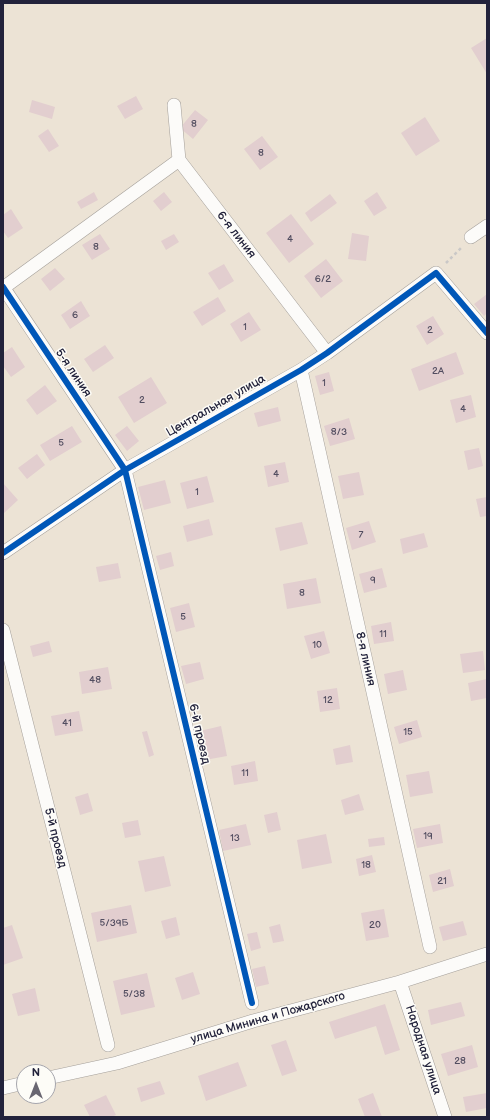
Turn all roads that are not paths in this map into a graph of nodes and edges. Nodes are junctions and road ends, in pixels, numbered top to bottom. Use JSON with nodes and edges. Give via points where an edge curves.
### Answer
{"nodes":[{"id":1,"x":174,"y":105,"type":"dead end"},
{"id":2,"x":179,"y":160,"type":"junction"},
{"id":3,"x":487,"y":226,"type":"edge"},
{"id":4,"x":471,"y":237,"type":"road end"},
{"id":5,"x":3,"y":288,"type":"edge"},
{"id":6,"x":487,"y":333,"type":"edge"},
{"id":7,"x":327,"y":353,"type":"junction"},
{"id":8,"x":301,"y":370,"type":"junction"},
{"id":9,"x":125,"y":470,"type":"junction"},
{"id":10,"x":3,"y":553,"type":"edge"},
{"id":11,"x":3,"y":630,"type":"edge"},
{"id":12,"x":430,"y":947,"type":"dead end"},
{"id":13,"x":487,"y":954,"type":"edge"},
{"id":14,"x":400,"y":982,"type":"junction"},
{"id":15,"x":252,"y":1003,"type":"dead end"},
{"id":16,"x":108,"y":1045,"type":"dead end"},
{"id":17,"x":56,"y":1076,"type":"edge"},
{"id":18,"x":16,"y":1085,"type":"edge"},
{"id":19,"x":3,"y":1088,"type":"edge"},
{"id":20,"x":445,"y":1117,"type":"edge"}],
"edges":[{"from":1,"to":2,"type":"street"},
{"from":2,"to":5,"type":"street"},
{"from":2,"to":7,"type":"street","name":"6-я линия"},
{"from":3,"to":4,"type":"street"},
{"from":5,"to":9,"type":"street","name":"5-я линия"},
{"from":6,"to":7,"type":"street","name":"Центральная улица","via":[[436,273]]},
{"from":7,"to":8,"type":"street","name":"Центральная улица"},
{"from":8,"to":9,"type":"street","name":"Центральная улица"},
{"from":8,"to":12,"type":"street","name":"8-я линия"},
{"from":9,"to":10,"type":"street","name":"Центральная улица"},
{"from":9,"to":15,"type":"street","name":"6-й проезд"},
{"from":11,"to":16,"type":"street","name":"5-й проезд"},
{"from":13,"to":14,"type":"street","name":"улица Минина и Пожарского"},
{"from":14,"to":17,"type":"street","name":"улица Минина и Пожарского","via":[[253,1020],[117,1063]]},
{"from":14,"to":20,"type":"street","name":"Народная улица"},
{"from":18,"to":19,"type":"street"}]}
